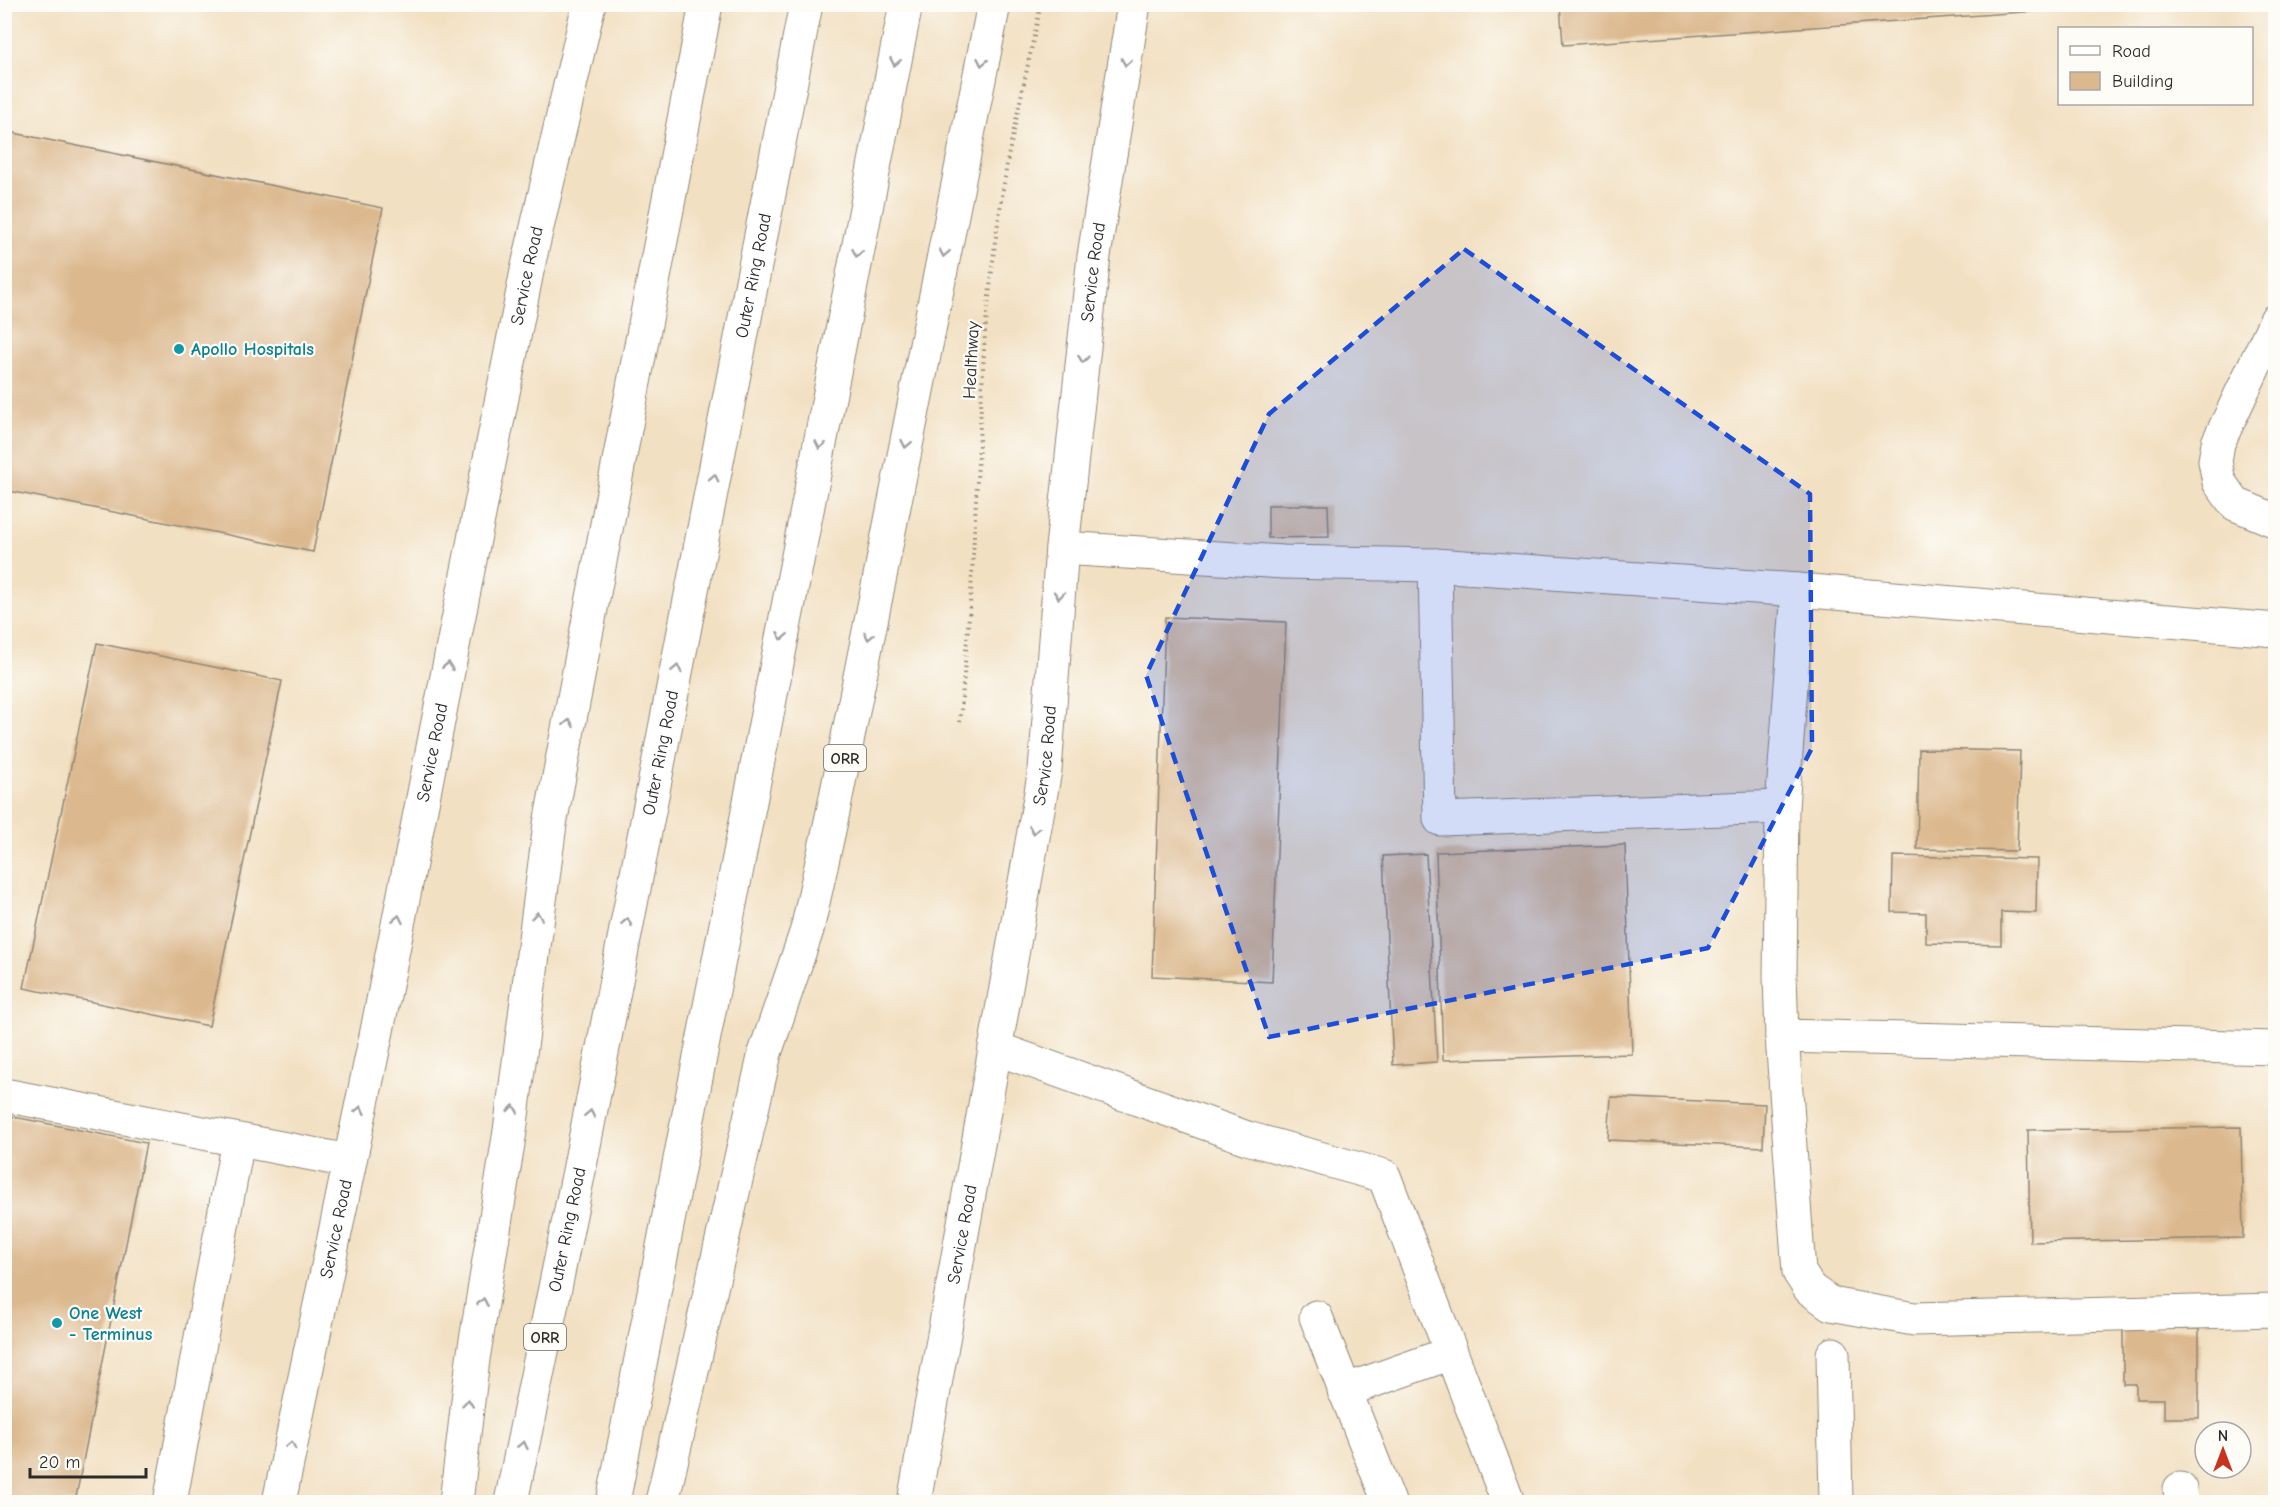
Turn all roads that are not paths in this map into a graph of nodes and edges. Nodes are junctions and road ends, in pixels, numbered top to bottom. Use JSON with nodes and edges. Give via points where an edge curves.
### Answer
{"nodes":[{"id":1,"x":589,"y":4,"type":"edge"},
{"id":2,"x":706,"y":4,"type":"edge"},
{"id":3,"x":806,"y":4,"type":"edge"},
{"id":4,"x":906,"y":4,"type":"edge"},
{"id":5,"x":994,"y":4,"type":"edge"},
{"id":6,"x":1134,"y":4,"type":"edge"},
{"id":7,"x":2276,"y":320,"type":"edge"},
{"id":8,"x":2276,"y":521,"type":"edge"},
{"id":9,"x":1062,"y":549,"type":"junction"},
{"id":10,"x":1436,"y":565,"type":"junction"},
{"id":11,"x":1798,"y":590,"type":"junction"},
{"id":12,"x":2276,"y":630,"type":"edge"},
{"id":13,"x":1782,"y":807,"type":"junction"},
{"id":14,"x":1782,"y":1036,"type":"junction"},
{"id":15,"x":995,"y":1048,"type":"junction"},
{"id":16,"x":2276,"y":1048,"type":"edge"},
{"id":17,"x":4,"y":1095,"type":"edge"},
{"id":18,"x":238,"y":1141,"type":"junction"},
{"id":19,"x":349,"y":1161,"type":"junction"},
{"id":20,"x":2276,"y":1310,"type":"edge"},
{"id":21,"x":1316,"y":1317,"type":"dead end"},
{"id":22,"x":1451,"y":1353,"type":"junction"},
{"id":23,"x":1833,"y":1354,"type":"dead end"},
{"id":24,"x":1344,"y":1391,"type":"junction"},
{"id":25,"x":170,"y":1503,"type":"edge"},
{"id":26,"x":279,"y":1503,"type":"edge"},
{"id":27,"x":456,"y":1503,"type":"edge"},
{"id":28,"x":511,"y":1503,"type":"edge"},
{"id":29,"x":613,"y":1503,"type":"edge"},
{"id":30,"x":662,"y":1503,"type":"edge"},
{"id":31,"x":914,"y":1503,"type":"edge"},
{"id":32,"x":1389,"y":1503,"type":"edge"},
{"id":33,"x":1508,"y":1503,"type":"edge"},
{"id":34,"x":1836,"y":1503,"type":"edge"}],
"edges":[{"from":19,"to":1,"type":"main road","name":"Service Road","one_way":true,"via":[[526,278]]},
{"from":27,"to":2,"type":"main road","one_way":true,"via":[[550,824]]},
{"from":28,"to":3,"type":"main road","name":"Outer Ring Road","number":"ORR","one_way":true},
{"from":4,"to":29,"type":"main road","one_way":true},
{"from":5,"to":30,"type":"main road","number":"ORR","one_way":true,"via":[[824,855],[807,930],[765,1053]]},
{"from":6,"to":9,"type":"main road","name":"Service Road","one_way":true,"via":[[1094,256]]},
{"from":7,"to":8,"type":"main road","via":[[2218,443],[2215,461],[2219,482],[2235,504]]},
{"from":9,"to":10,"type":"main road","via":[[1283,562]]},
{"from":9,"to":15,"type":"main road","name":"Service Road","one_way":true,"via":[[1045,770]]},
{"from":10,"to":11,"type":"main road"},
{"from":10,"to":13,"type":"main road","via":[[1440,819]]},
{"from":11,"to":12,"type":"main road"},
{"from":11,"to":13,"type":"main road"},
{"from":13,"to":14,"type":"main road"},
{"from":14,"to":16,"type":"main road"},
{"from":14,"to":20,"type":"main road","via":[[1799,1272],[1810,1289],[1831,1304],[1914,1319]]},
{"from":15,"to":22,"type":"main road","via":[[1247,1138],[1384,1176]]},
{"from":15,"to":31,"type":"main road","name":"Service Road"},
{"from":17,"to":18,"type":"main road"},
{"from":18,"to":19,"type":"main road"},
{"from":18,"to":25,"type":"main road"},
{"from":26,"to":19,"type":"main road","name":"Service Road","one_way":true},
{"from":21,"to":24,"type":"main road"},
{"from":22,"to":24,"type":"main road"},
{"from":22,"to":33,"type":"main road"},
{"from":23,"to":34,"type":"main road"},
{"from":24,"to":32,"type":"main road"}]}
